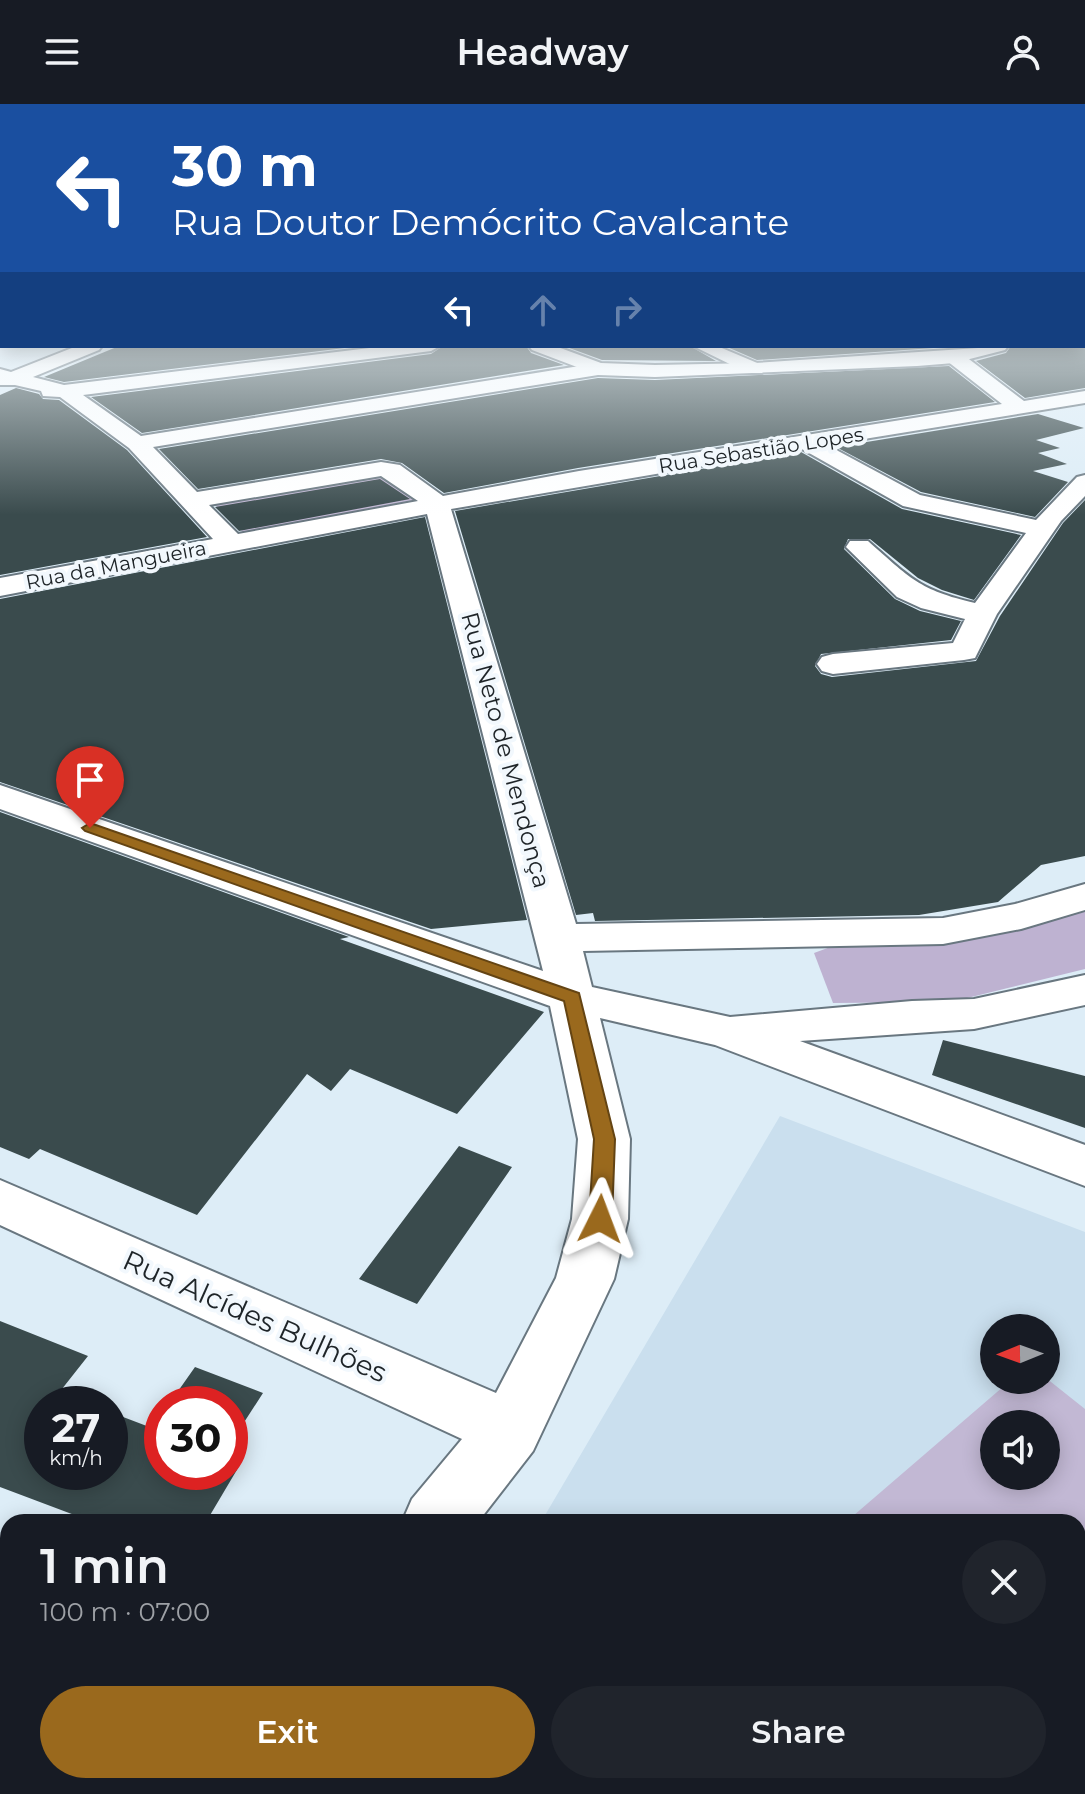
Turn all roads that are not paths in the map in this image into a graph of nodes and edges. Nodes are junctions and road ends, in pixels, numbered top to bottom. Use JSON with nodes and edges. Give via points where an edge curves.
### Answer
{"nodes":[{"id":1,"x":67,"y":357,"type":"edge"},
{"id":2,"x":342,"y":357,"type":"edge"},
{"id":3,"x":566,"y":357,"type":"edge"},
{"id":4,"x":727,"y":357,"type":"edge"},
{"id":5,"x":954,"y":357,"type":"joint"},
{"id":6,"x":598,"y":369,"type":"junction"},
{"id":7,"x":755,"y":369,"type":"junction"},
{"id":8,"x":3,"y":383,"type":"edge"},
{"id":9,"x":64,"y":391,"type":"junction"},
{"id":10,"x":1085,"y":397,"type":"edge"},
{"id":11,"x":1022,"y":409,"type":"junction"},
{"id":12,"x":137,"y":443,"type":"junction"},
{"id":13,"x":809,"y":444,"type":"junction"},
{"id":14,"x":1085,"y":482,"type":"edge"},
{"id":15,"x":192,"y":500,"type":"junction"},
{"id":16,"x":437,"y":503,"type":"junction"},
{"id":17,"x":1044,"y":529,"type":"junction"},
{"id":18,"x":232,"y":543,"type":"junction"},
{"id":19,"x":859,"y":547,"type":"dead end"},
{"id":20,"x":0,"y":587,"type":"edge"},
{"id":21,"x":982,"y":614,"type":"junction"},
{"id":22,"x":833,"y":664,"type":"dead end"},
{"id":23,"x":0,"y":796,"type":"edge"},
{"id":24,"x":1085,"y":897,"type":"edge"},
{"id":25,"x":558,"y":938,"type":"junction"},
{"id":26,"x":1085,"y":990,"type":"edge"},
{"id":27,"x":572,"y":997,"type":"junction"},
{"id":28,"x":727,"y":1032,"type":"junction"},
{"id":29,"x":1085,"y":1166,"type":"edge"},
{"id":30,"x":0,"y":1201,"type":"edge"},
{"id":31,"x":510,"y":1430,"type":"junction"},
{"id":32,"x":442,"y":1514,"type":"edge"}],
"edges":[{"from":1,"to":8,"type":"street"},
{"from":2,"to":9,"type":"street"},
{"from":3,"to":6,"type":"street"},
{"from":4,"to":7,"type":"street"},
{"from":5,"to":7,"type":"street"},
{"from":5,"to":11,"type":"street"},
{"from":6,"to":7,"type":"street"},
{"from":6,"to":12,"type":"street"},
{"from":8,"to":9,"type":"street"},
{"from":9,"to":12,"type":"street","name":"Rua da Mangueira"},
{"from":10,"to":11,"type":"street","name":"Rua Sebastião Lopes"},
{"from":11,"to":13,"type":"street","name":"Rua Sebastião Lopes"},
{"from":12,"to":15,"type":"street","name":"Rua da Mangueira"},
{"from":13,"to":16,"type":"street","name":"Rua Sebastião Lopes"},
{"from":13,"to":17,"type":"street","via":[[912,501]]},
{"from":14,"to":17,"type":"street"},
{"from":15,"to":16,"type":"street","via":[[381,469],[392,470]]},
{"from":15,"to":18,"type":"street","name":"Rua da Mangueira"},
{"from":16,"to":18,"type":"street","name":"Rua da Mangueira"},
{"from":16,"to":25,"type":"street","name":"Rua Neto de Mendonça"},
{"from":17,"to":21,"type":"street"},
{"from":18,"to":20,"type":"street","name":"Rua da Mangueira"},
{"from":19,"to":21,"type":"street","via":[[907,591]]},
{"from":21,"to":22,"type":"street","via":[[964,651]]},
{"from":23,"to":27,"type":"street"},
{"from":24,"to":25,"type":"street","via":[[943,931]]},
{"from":25,"to":27,"type":"street","name":"Rua Neto de Mendonça"},
{"from":26,"to":28,"type":"street","via":[[974,1014]]},
{"from":27,"to":28,"type":"street"},
{"from":27,"to":31,"type":"street","name":"Rua Neto de Mendonça","via":[[604,1139],[600,1219],[585,1279]]},
{"from":28,"to":29,"type":"street"},
{"from":30,"to":31,"type":"street","name":"Rua Alcídes Bulhões"},
{"from":31,"to":32,"type":"street","name":"Rua Neto de Mendonça"}]}
